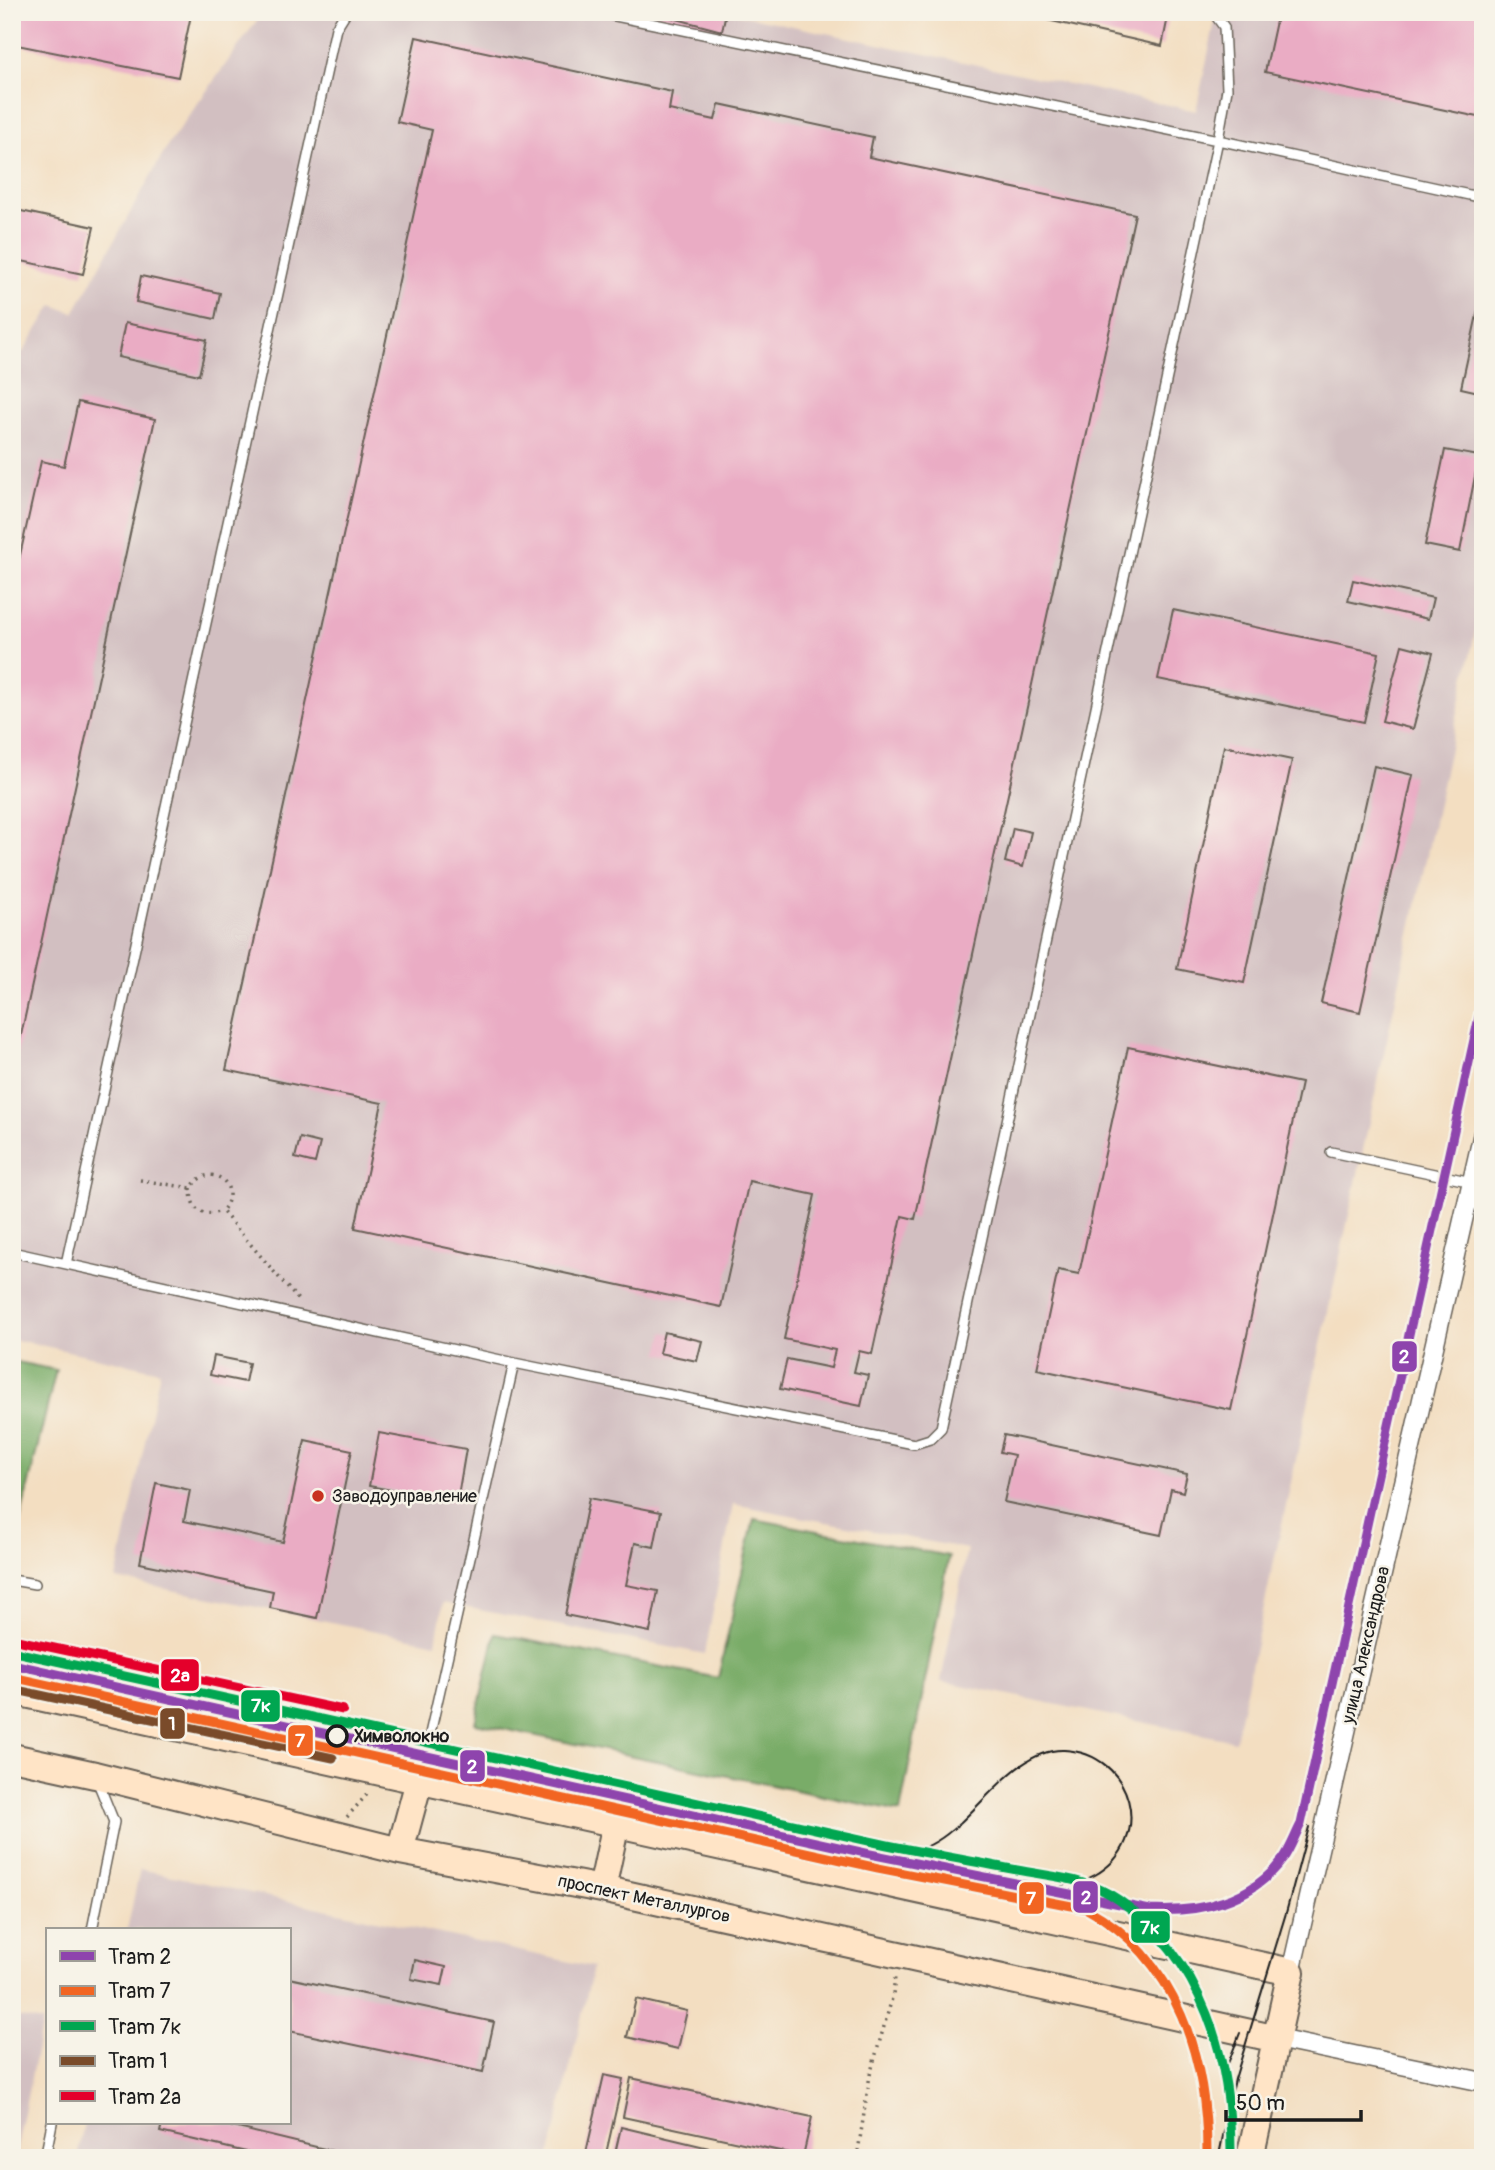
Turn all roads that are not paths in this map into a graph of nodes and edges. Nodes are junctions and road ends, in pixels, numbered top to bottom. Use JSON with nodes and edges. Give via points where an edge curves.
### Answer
{"nodes":[{"id":1,"x":346,"y":12,"type":"edge"},
{"id":2,"x":596,"y":12,"type":"edge"},
{"id":3,"x":1213,"y":12,"type":"edge"},
{"id":4,"x":1218,"y":140,"type":"junction"},
{"id":5,"x":1483,"y":198,"type":"edge"},
{"id":6,"x":1483,"y":1133,"type":"edge"},
{"id":7,"x":1331,"y":1152,"type":"dead end"},
{"id":8,"x":1472,"y":1182,"type":"junction"},
{"id":9,"x":12,"y":1252,"type":"edge"},
{"id":10,"x":66,"y":1264,"type":"junction"},
{"id":11,"x":514,"y":1363,"type":"junction"},
{"id":12,"x":12,"y":1580,"type":"edge"},
{"id":13,"x":35,"y":1584,"type":"dead end"},
{"id":14,"x":12,"y":1691,"type":"edge"},
{"id":15,"x":12,"y":1757,"type":"edge"},
{"id":16,"x":95,"y":1775,"type":"junction"},
{"id":17,"x":419,"y":1781,"type":"junction"},
{"id":18,"x":616,"y":1823,"type":"junction"},
{"id":19,"x":400,"y":1851,"type":"junction"},
{"id":20,"x":602,"y":1889,"type":"junction"},
{"id":21,"x":92,"y":1928,"type":"edge"},
{"id":22,"x":1292,"y":1972,"type":"junction"},
{"id":23,"x":1277,"y":2039,"type":"junction"},
{"id":24,"x":1483,"y":2082,"type":"edge"},
{"id":25,"x":52,"y":2124,"type":"edge"},
{"id":26,"x":45,"y":2158,"type":"edge"},
{"id":27,"x":1251,"y":2158,"type":"edge"}],
"edges":[{"from":1,"to":10,"type":"lane","via":[[335,28]]},
{"from":2,"to":4,"type":"lane"},
{"from":3,"to":4,"type":"lane","via":[[1224,27],[1227,89]]},
{"from":4,"to":5,"type":"lane"},
{"from":4,"to":11,"type":"lane","via":[[941,1428],[930,1439],[915,1444]]},
{"from":6,"to":8,"type":"street","name":"улица Александрова"},
{"from":7,"to":8,"type":"lane"},
{"from":8,"to":22,"type":"street","name":"улица Александрова"},
{"from":9,"to":10,"type":"lane"},
{"from":10,"to":11,"type":"lane"},
{"from":11,"to":17,"type":"lane"},
{"from":12,"to":13,"type":"lane"},
{"from":14,"to":17,"type":"street"},
{"from":15,"to":16,"type":"street","name":"проспект Металлургов"},
{"from":16,"to":19,"type":"street","name":"проспект Металлургов"},
{"from":16,"to":21,"type":"lane","via":[[114,1822]]},
{"from":17,"to":18,"type":"street"},
{"from":17,"to":19,"type":"street"},
{"from":18,"to":20,"type":"street"},
{"from":18,"to":22,"type":"street"},
{"from":19,"to":20,"type":"street","name":"проспект Металлургов"},
{"from":20,"to":23,"type":"street","name":"проспект Металлургов"},
{"from":22,"to":23,"type":"street","name":"улица Александрова"},
{"from":23,"to":24,"type":"street"},
{"from":23,"to":27,"type":"street","name":"улица Александрова"},
{"from":25,"to":26,"type":"lane"}]}
